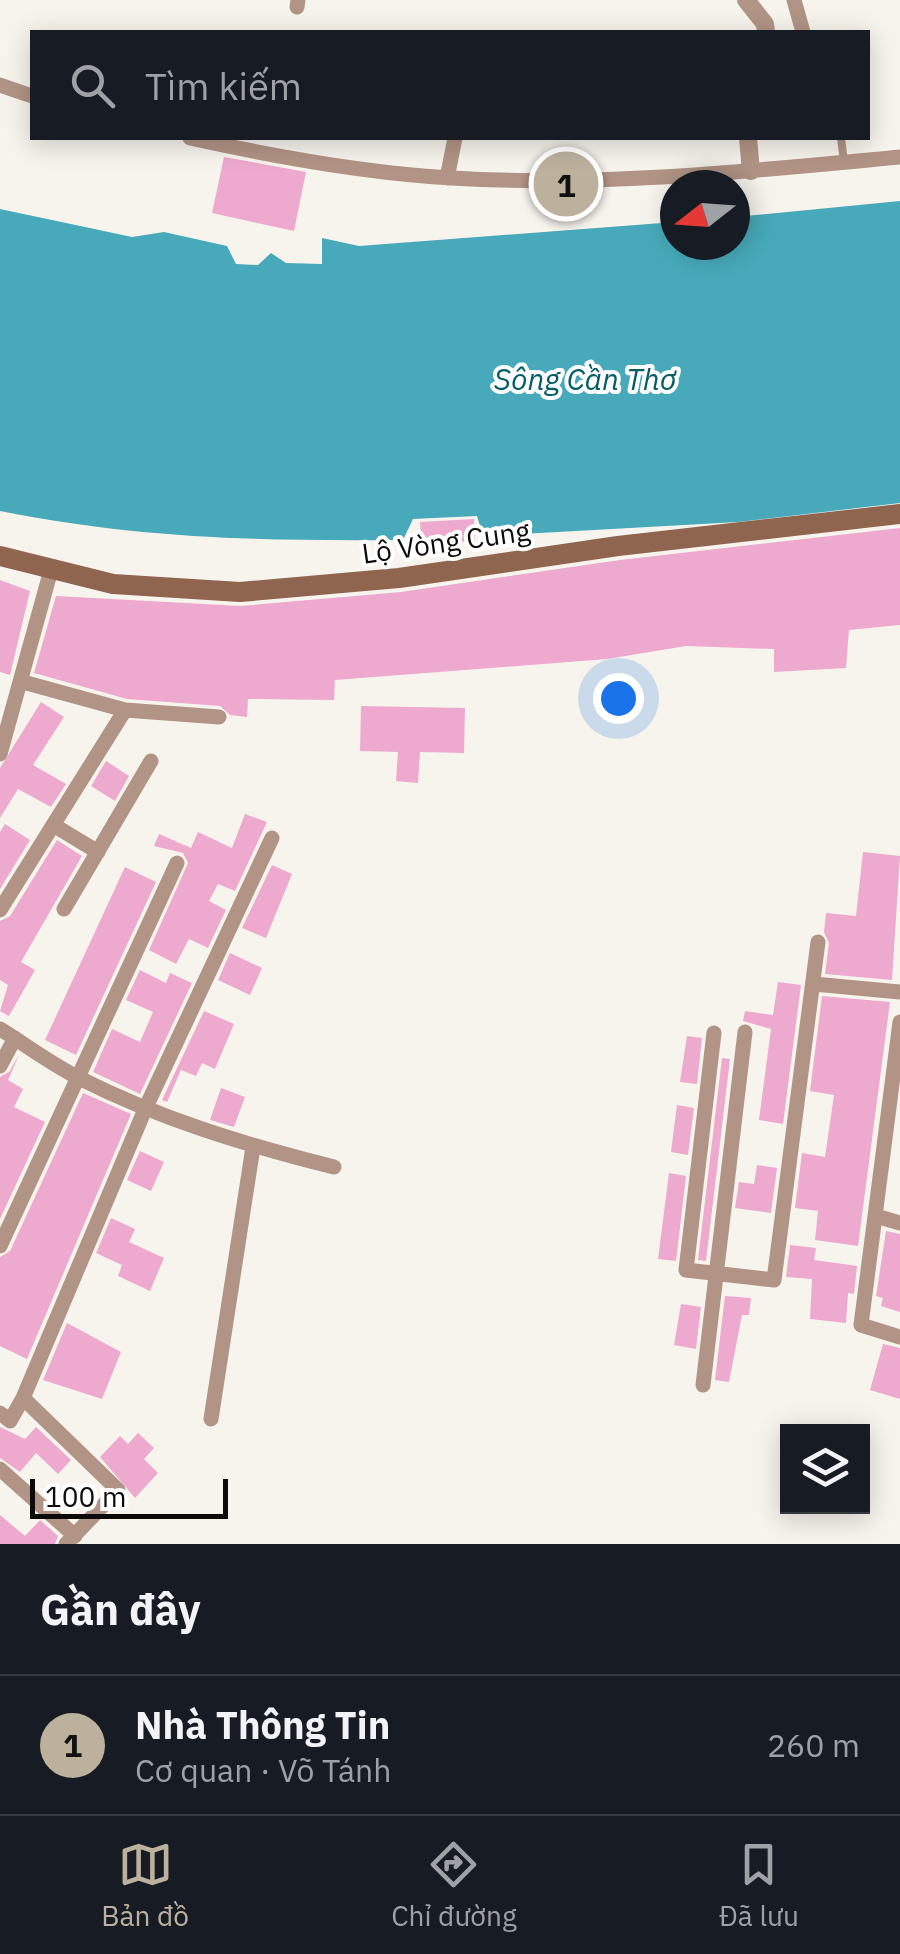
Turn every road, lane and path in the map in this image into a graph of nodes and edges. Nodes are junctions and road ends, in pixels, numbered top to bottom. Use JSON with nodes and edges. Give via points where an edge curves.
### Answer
{"nodes":[{"id":1,"x":746,"y":0,"type":"edge"},
{"id":2,"x":794,"y":0,"type":"edge"},
{"id":3,"x":766,"y":30,"type":"edge"},
{"id":4,"x":802,"y":30,"type":"edge"},
{"id":5,"x":0,"y":85,"type":"edge"},
{"id":6,"x":30,"y":95,"type":"edge"},
{"id":7,"x":200,"y":140,"type":"edge"},
{"id":8,"x":455,"y":140,"type":"edge"},
{"id":9,"x":748,"y":140,"type":"edge"},
{"id":10,"x":841,"y":140,"type":"edge"},
{"id":11,"x":900,"y":157,"type":"edge"},
{"id":12,"x":844,"y":162,"type":"junction"},
{"id":13,"x":751,"y":171,"type":"junction"},
{"id":14,"x":446,"y":178,"type":"junction"},
{"id":15,"x":900,"y":514,"type":"edge"},
{"id":16,"x":0,"y":556,"type":"edge"},
{"id":17,"x":51,"y":570,"type":"junction"},
{"id":18,"x":23,"y":682,"type":"junction"},
{"id":19,"x":125,"y":710,"type":"junction"},
{"id":20,"x":219,"y":717,"type":"dead end"},
{"id":21,"x":0,"y":754,"type":"edge"},
{"id":22,"x":151,"y":761,"type":"dead end"},
{"id":23,"x":56,"y":826,"type":"junction"},
{"id":24,"x":272,"y":838,"type":"dead end"},
{"id":25,"x":98,"y":852,"type":"junction"},
{"id":26,"x":177,"y":863,"type":"dead end"},
{"id":27,"x":64,"y":909,"type":"dead end"},
{"id":28,"x":0,"y":910,"type":"edge"},
{"id":29,"x":818,"y":942,"type":"dead end"},
{"id":30,"x":814,"y":984,"type":"junction"},
{"id":31,"x":900,"y":992,"type":"edge"},
{"id":32,"x":900,"y":1022,"type":"edge"},
{"id":33,"x":0,"y":1029,"type":"edge"},
{"id":34,"x":745,"y":1032,"type":"dead end"},
{"id":35,"x":714,"y":1034,"type":"dead end"},
{"id":36,"x":15,"y":1038,"type":"junction"},
{"id":37,"x":0,"y":1066,"type":"edge"},
{"id":38,"x":77,"y":1077,"type":"junction"},
{"id":39,"x":896,"y":1104,"type":"edge"},
{"id":40,"x":146,"y":1107,"type":"junction"},
{"id":41,"x":254,"y":1147,"type":"junction"},
{"id":42,"x":334,"y":1167,"type":"dead end"},
{"id":43,"x":876,"y":1216,"type":"junction"},
{"id":44,"x":900,"y":1222,"type":"edge"},
{"id":45,"x":0,"y":1246,"type":"edge"},
{"id":46,"x":717,"y":1274,"type":"junction"},
{"id":47,"x":900,"y":1337,"type":"edge"},
{"id":48,"x":703,"y":1385,"type":"dead end"},
{"id":49,"x":23,"y":1398,"type":"junction"},
{"id":50,"x":0,"y":1413,"type":"edge"},
{"id":51,"x":212,"y":1419,"type":"dead end"},
{"id":52,"x":0,"y":1470,"type":"edge"},
{"id":53,"x":71,"y":1540,"type":"edge"}],
"edges":[{"from":1,"to":3,"type":"street"},
{"from":2,"to":4,"type":"street"},
{"from":5,"to":6,"type":"street"},
{"from":7,"to":14,"type":"street"},
{"from":8,"to":14,"type":"street"},
{"from":9,"to":13,"type":"street"},
{"from":10,"to":12,"type":"lane"},
{"from":11,"to":12,"type":"street"},
{"from":12,"to":13,"type":"street"},
{"from":13,"to":14,"type":"street"},
{"from":15,"to":17,"type":"main road","name":"Lộ Vòng Cung","via":[[300,588],[189,592]]},
{"from":16,"to":17,"type":"main road","name":"Lộ Vòng Cung"},
{"from":17,"to":18,"type":"street"},
{"from":18,"to":19,"type":"street"},
{"from":18,"to":21,"type":"street"},
{"from":19,"to":20,"type":"street"},
{"from":19,"to":23,"type":"street"},
{"from":22,"to":25,"type":"street"},
{"from":23,"to":25,"type":"street"},
{"from":23,"to":28,"type":"street"},
{"from":24,"to":40,"type":"street"},
{"from":25,"to":27,"type":"street"},
{"from":26,"to":38,"type":"street"},
{"from":29,"to":30,"type":"street"},
{"from":30,"to":31,"type":"street"},
{"from":30,"to":46,"type":"street","via":[[774,1280]]},
{"from":32,"to":39,"type":"street"},
{"from":33,"to":36,"type":"street"},
{"from":34,"to":46,"type":"street"},
{"from":35,"to":46,"type":"street","via":[[686,1270]]},
{"from":36,"to":37,"type":"street"},
{"from":36,"to":38,"type":"street"},
{"from":38,"to":40,"type":"street"},
{"from":38,"to":45,"type":"street"},
{"from":39,"to":43,"type":"street"},
{"from":40,"to":41,"type":"street"},
{"from":40,"to":49,"type":"street"},
{"from":41,"to":42,"type":"street"},
{"from":41,"to":51,"type":"street"},
{"from":43,"to":44,"type":"street"},
{"from":43,"to":47,"type":"street","via":[[861,1325]]},
{"from":46,"to":48,"type":"street"},
{"from":49,"to":50,"type":"street","via":[[10,1421]]},
{"from":49,"to":53,"type":"street","via":[[118,1490]]},
{"from":52,"to":53,"type":"street"}]}
